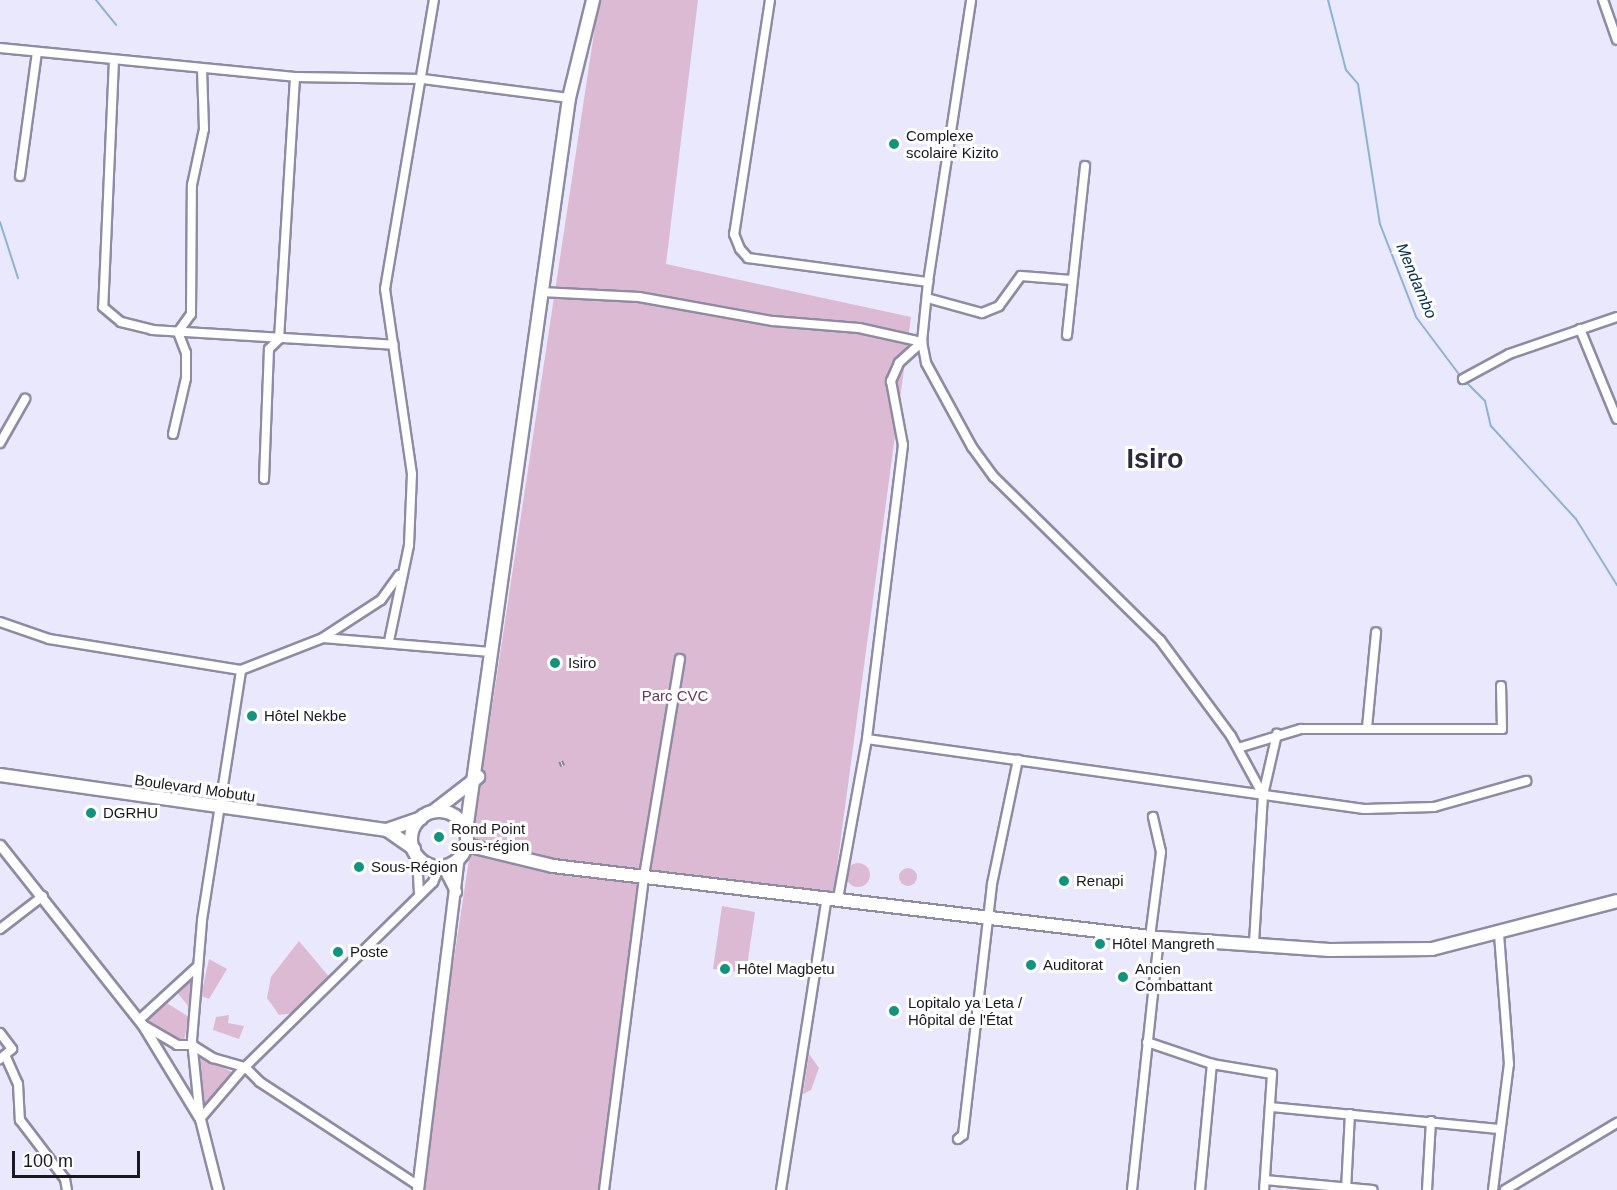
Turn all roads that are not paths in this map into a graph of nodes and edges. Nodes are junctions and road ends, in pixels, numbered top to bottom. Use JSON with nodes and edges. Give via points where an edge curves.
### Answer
{"nodes":[{"id":1,"x":434,"y":0,"type":"edge"},
{"id":2,"x":593,"y":0,"type":"edge"},
{"id":3,"x":770,"y":0,"type":"edge"},
{"id":4,"x":970,"y":0,"type":"edge"},
{"id":5,"x":1603,"y":0,"type":"edge"},
{"id":6,"x":1617,"y":38,"type":"edge"},
{"id":7,"x":0,"y":48,"type":"edge"},
{"id":8,"x":38,"y":52,"type":"junction"},
{"id":9,"x":114,"y":60,"type":"junction"},
{"id":10,"x":202,"y":68,"type":"junction"},
{"id":11,"x":295,"y":77,"type":"junction"},
{"id":12,"x":423,"y":79,"type":"junction"},
{"id":13,"x":569,"y":98,"type":"junction"},
{"id":14,"x":1085,"y":166,"type":"dead end"},
{"id":15,"x":20,"y":176,"type":"dead end"},
{"id":16,"x":1072,"y":280,"type":"junction"},
{"id":17,"x":928,"y":282,"type":"junction"},
{"id":18,"x":541,"y":292,"type":"junction"},
{"id":19,"x":927,"y":298,"type":"junction"},
{"id":20,"x":1617,"y":317,"type":"edge"},
{"id":21,"x":1580,"y":329,"type":"junction"},
{"id":22,"x":178,"y":333,"type":"junction"},
{"id":23,"x":1067,"y":335,"type":"dead end"},
{"id":24,"x":279,"y":339,"type":"junction"},
{"id":25,"x":922,"y":342,"type":"junction"},
{"id":26,"x":394,"y":345,"type":"junction"},
{"id":27,"x":1462,"y":378,"type":"dead end"},
{"id":28,"x":25,"y":399,"type":"dead end"},
{"id":29,"x":1617,"y":419,"type":"edge"},
{"id":30,"x":173,"y":434,"type":"dead end"},
{"id":31,"x":1,"y":440,"type":"edge"},
{"id":32,"x":264,"y":479,"type":"dead end"},
{"id":33,"x":401,"y":573,"type":"junction"},
{"id":34,"x":0,"y":621,"type":"edge"},
{"id":35,"x":1376,"y":632,"type":"dead end"},
{"id":36,"x":323,"y":638,"type":"junction"},
{"id":37,"x":389,"y":641,"type":"junction"},
{"id":38,"x":490,"y":652,"type":"junction"},
{"id":39,"x":680,"y":659,"type":"dead end"},
{"id":40,"x":241,"y":670,"type":"junction"},
{"id":41,"x":1501,"y":686,"type":"dead end"},
{"id":42,"x":1367,"y":728,"type":"junction"},
{"id":43,"x":1277,"y":734,"type":"junction"},
{"id":44,"x":867,"y":739,"type":"junction"},
{"id":45,"x":1238,"y":748,"type":"junction"},
{"id":46,"x":1018,"y":760,"type":"junction"},
{"id":47,"x":0,"y":775,"type":"edge"},
{"id":48,"x":478,"y":777,"type":"junction"},
{"id":49,"x":1526,"y":781,"type":"dead end"},
{"id":50,"x":1263,"y":795,"type":"junction"},
{"id":51,"x":218,"y":807,"type":"junction"},
{"id":52,"x":434,"y":811,"type":"junction"},
{"id":53,"x":1153,"y":817,"type":"dead end"},
{"id":54,"x":421,"y":818,"type":"junction"},
{"id":55,"x":387,"y":830,"type":"junction"},
{"id":56,"x":466,"y":831,"type":"junction"},
{"id":57,"x":0,"y":845,"type":"edge"},
{"id":58,"x":466,"y":845,"type":"junction"},
{"id":59,"x":415,"y":852,"type":"junction"},
{"id":60,"x":459,"y":858,"type":"junction"},
{"id":61,"x":442,"y":866,"type":"junction"},
{"id":62,"x":644,"y":876,"type":"junction"},
{"id":63,"x":419,"y":892,"type":"junction"},
{"id":64,"x":456,"y":892,"type":"junction"},
{"id":65,"x":43,"y":896,"type":"junction"},
{"id":66,"x":832,"y":897,"type":"junction"},
{"id":67,"x":1617,"y":901,"type":"edge"},
{"id":68,"x":992,"y":917,"type":"junction"},
{"id":69,"x":0,"y":929,"type":"edge"},
{"id":70,"x":1499,"y":934,"type":"junction"},
{"id":71,"x":1155,"y":938,"type":"junction"},
{"id":72,"x":1254,"y":944,"type":"junction"},
{"id":73,"x":198,"y":966,"type":"junction"},
{"id":74,"x":140,"y":1022,"type":"junction"},
{"id":75,"x":0,"y":1033,"type":"edge"},
{"id":76,"x":1146,"y":1042,"type":"junction"},
{"id":77,"x":192,"y":1045,"type":"junction"},
{"id":78,"x":3,"y":1057,"type":"edge"},
{"id":79,"x":1212,"y":1064,"type":"junction"},
{"id":80,"x":245,"y":1067,"type":"junction"},
{"id":81,"x":1271,"y":1107,"type":"junction"},
{"id":82,"x":1350,"y":1114,"type":"junction"},
{"id":83,"x":200,"y":1119,"type":"junction"},
{"id":84,"x":1431,"y":1121,"type":"junction"},
{"id":85,"x":1617,"y":1123,"type":"edge"},
{"id":86,"x":1500,"y":1129,"type":"junction"},
{"id":87,"x":958,"y":1139,"type":"dead end"},
{"id":88,"x":1265,"y":1180,"type":"junction"},
{"id":89,"x":419,"y":1188,"type":"edge"},
{"id":90,"x":1346,"y":1189,"type":"edge"},
{"id":91,"x":67,"y":1190,"type":"edge"},
{"id":92,"x":218,"y":1190,"type":"edge"},
{"id":93,"x":604,"y":1190,"type":"edge"},
{"id":94,"x":781,"y":1190,"type":"edge"},
{"id":95,"x":1132,"y":1190,"type":"edge"},
{"id":96,"x":1200,"y":1190,"type":"edge"},
{"id":97,"x":1264,"y":1190,"type":"edge"},
{"id":98,"x":1373,"y":1190,"type":"edge"},
{"id":99,"x":1427,"y":1190,"type":"edge"},
{"id":100,"x":1493,"y":1190,"type":"edge"},
{"id":101,"x":1505,"y":1190,"type":"edge"}],
"edges":[{"from":1,"to":12,"type":"street"},
{"from":2,"to":13,"type":"main road"},
{"from":3,"to":17,"type":"street","via":[[735,225],[740,249],[748,258]]},
{"from":4,"to":17,"type":"street"},
{"from":5,"to":6,"type":"street"},
{"from":7,"to":8,"type":"street"},
{"from":8,"to":9,"type":"street"},
{"from":8,"to":15,"type":"street"},
{"from":9,"to":10,"type":"street"},
{"from":9,"to":22,"type":"street","via":[[103,307],[121,322]]},
{"from":10,"to":11,"type":"street"},
{"from":10,"to":22,"type":"street","via":[[204,129],[192,185],[191,314]]},
{"from":11,"to":12,"type":"street"},
{"from":11,"to":24,"type":"street"},
{"from":12,"to":13,"type":"street"},
{"from":12,"to":26,"type":"street","via":[[385,289]]},
{"from":13,"to":18,"type":"main road"},
{"from":14,"to":16,"type":"street"},
{"from":16,"to":19,"type":"street","via":[[1017,277],[999,306],[982,314]]},
{"from":16,"to":23,"type":"street"},
{"from":17,"to":19,"type":"street"},
{"from":18,"to":25,"type":"street","via":[[639,297],[773,321],[859,328]]},
{"from":18,"to":38,"type":"main road"},
{"from":19,"to":25,"type":"street"},
{"from":20,"to":21,"type":"street"},
{"from":21,"to":27,"type":"street"},
{"from":21,"to":29,"type":"street"},
{"from":22,"to":24,"type":"street"},
{"from":22,"to":30,"type":"street","via":[[186,353],[186,378]]},
{"from":24,"to":26,"type":"street"},
{"from":24,"to":32,"type":"street","via":[[269,349]]},
{"from":25,"to":44,"type":"street","via":[[899,363],[891,381],[903,445]]},
{"from":25,"to":45,"type":"street","via":[[938,390],[986,468],[1160,640]]},
{"from":26,"to":33,"type":"street","via":[[412,474],[410,545]]},
{"from":28,"to":31,"type":"street"},
{"from":33,"to":36,"type":"street","via":[[381,600]]},
{"from":33,"to":37,"type":"street"},
{"from":34,"to":40,"type":"street","via":[[49,639]]},
{"from":35,"to":42,"type":"street"},
{"from":36,"to":37,"type":"street"},
{"from":36,"to":40,"type":"street"},
{"from":37,"to":38,"type":"street"},
{"from":38,"to":48,"type":"main road"},
{"from":39,"to":62,"type":"street"},
{"from":40,"to":51,"type":"street"},
{"from":41,"to":42,"type":"street","via":[[1502,729]]},
{"from":42,"to":43,"type":"street"},
{"from":43,"to":45,"type":"street"},
{"from":43,"to":50,"type":"street"},
{"from":44,"to":46,"type":"street"},
{"from":44,"to":66,"type":"street"},
{"from":45,"to":50,"type":"street"},
{"from":46,"to":50,"type":"street"},
{"from":46,"to":68,"type":"street","via":[[992,884]]},
{"from":47,"to":51,"type":"main road","name":"Boulevard Mobutu"},
{"from":48,"to":52,"type":"main road"},
{"from":48,"to":56,"type":"main road"},
{"from":49,"to":50,"type":"street","via":[[1403,811]]},
{"from":50,"to":72,"type":"street"},
{"from":51,"to":55,"type":"main road","name":"Boulevard Mobutu"},
{"from":51,"to":73,"type":"street"},
{"from":52,"to":54,"type":"main road"},
{"from":52,"to":56,"type":"main road","via":[[454,815]]},
{"from":53,"to":71,"type":"street","via":[[1161,852]]},
{"from":54,"to":55,"type":"main road"},
{"from":54,"to":59,"type":"main road","via":[[412,836]]},
{"from":55,"to":59,"type":"main road"},
{"from":56,"to":58,"type":"main road"},
{"from":57,"to":65,"type":"street"},
{"from":58,"to":60,"type":"main road"},
{"from":58,"to":62,"type":"main road","via":[[554,866]]},
{"from":59,"to":61,"type":"main road"},
{"from":59,"to":63,"type":"street"},
{"from":60,"to":61,"type":"main road"},
{"from":60,"to":64,"type":"main road"},
{"from":61,"to":63,"type":"street","via":[[433,882]]},
{"from":61,"to":64,"type":"main road"},
{"from":62,"to":66,"type":"main road"},
{"from":62,"to":93,"type":"street"},
{"from":63,"to":80,"type":"street"},
{"from":64,"to":89,"type":"main road"},
{"from":65,"to":69,"type":"street"},
{"from":65,"to":74,"type":"street"},
{"from":66,"to":68,"type":"main road"},
{"from":66,"to":94,"type":"street"},
{"from":67,"to":70,"type":"main road"},
{"from":68,"to":71,"type":"main road"},
{"from":68,"to":87,"type":"street","via":[[963,1136]]},
{"from":70,"to":72,"type":"main road","via":[[1432,949]]},
{"from":70,"to":86,"type":"street","via":[[1509,1064]]},
{"from":71,"to":72,"type":"main road"},
{"from":71,"to":76,"type":"street"},
{"from":73,"to":74,"type":"street"},
{"from":73,"to":77,"type":"street"},
{"from":74,"to":77,"type":"street","via":[[177,1045]]},
{"from":74,"to":83,"type":"street"},
{"from":75,"to":78,"type":"street","via":[[12,1049]]},
{"from":76,"to":79,"type":"street"},
{"from":76,"to":95,"type":"street"},
{"from":77,"to":80,"type":"street","via":[[213,1058]]},
{"from":77,"to":83,"type":"street"},
{"from":78,"to":91,"type":"street","via":[[18,1084],[20,1120]]},
{"from":79,"to":81,"type":"street","via":[[1272,1074]]},
{"from":79,"to":96,"type":"street"},
{"from":80,"to":83,"type":"street"},
{"from":80,"to":89,"type":"street","via":[[260,1082]]},
{"from":81,"to":82,"type":"street"},
{"from":81,"to":88,"type":"street"},
{"from":82,"to":84,"type":"street"},
{"from":82,"to":90,"type":"street"},
{"from":83,"to":92,"type":"street"},
{"from":84,"to":86,"type":"street"},
{"from":84,"to":99,"type":"street"},
{"from":85,"to":101,"type":"street"},
{"from":86,"to":100,"type":"street"},
{"from":88,"to":90,"type":"street"},
{"from":88,"to":97,"type":"street"},
{"from":90,"to":98,"type":"street"}]}
